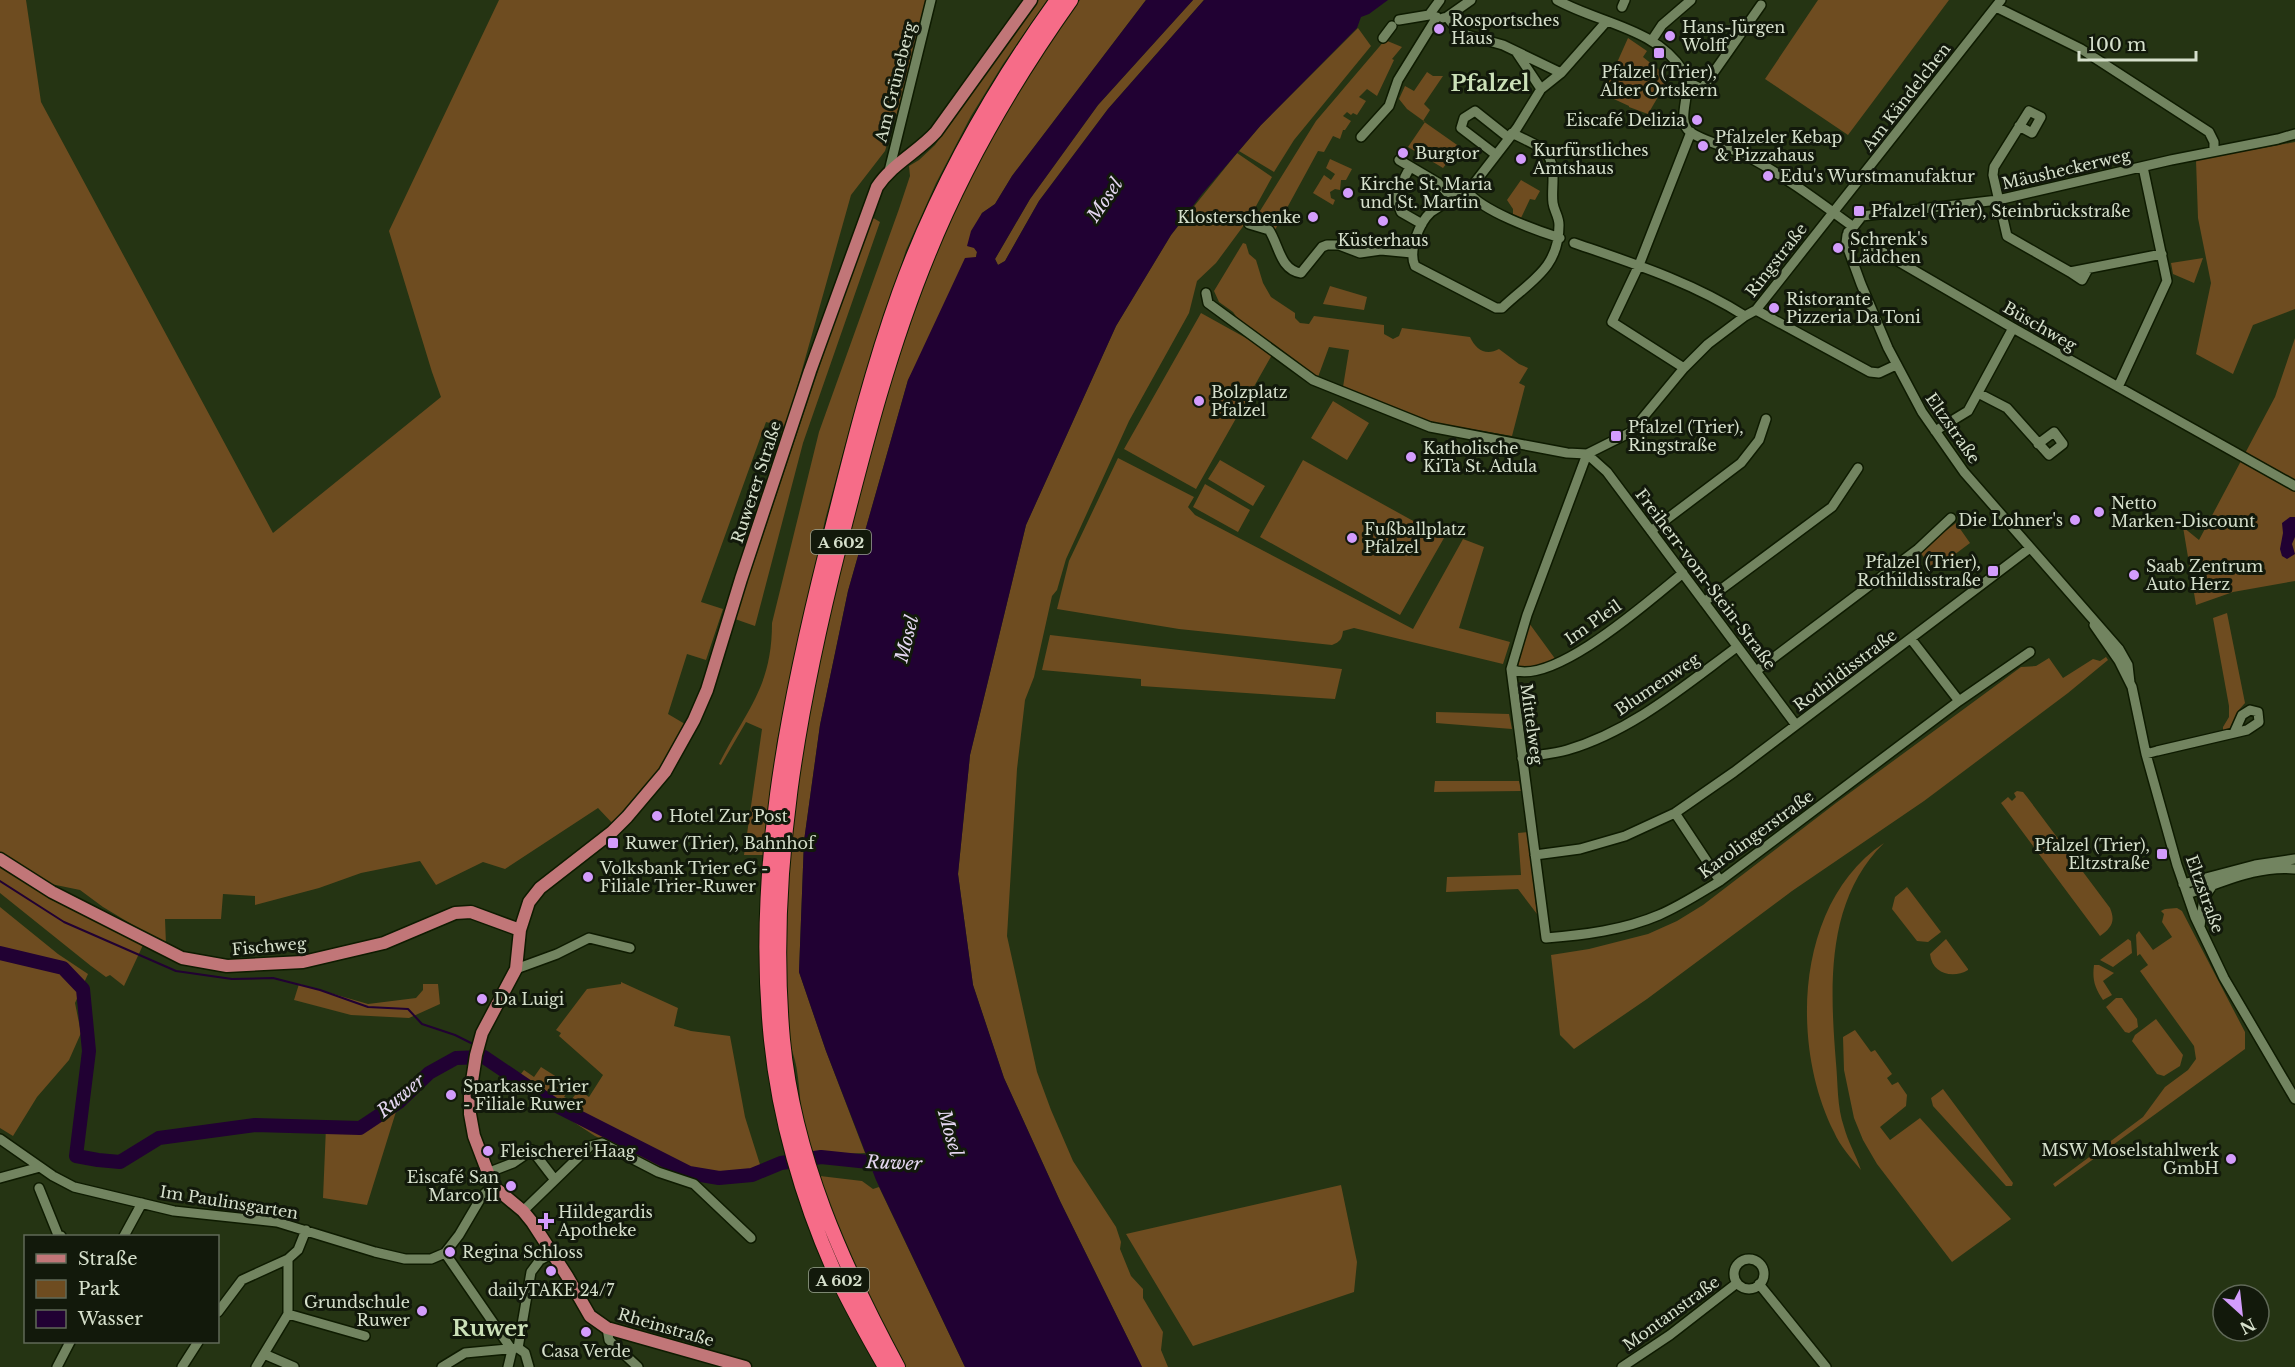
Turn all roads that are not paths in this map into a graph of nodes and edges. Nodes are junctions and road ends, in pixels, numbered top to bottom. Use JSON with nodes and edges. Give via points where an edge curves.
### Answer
{"nodes":[{"id":1,"x":931,"y":0,"type":"edge"},
{"id":2,"x":1031,"y":0,"type":"edge"},
{"id":3,"x":1057,"y":0,"type":"edge"},
{"id":4,"x":1071,"y":0,"type":"edge"},
{"id":5,"x":1440,"y":0,"type":"edge"},
{"id":6,"x":1471,"y":0,"type":"edge"},
{"id":7,"x":1557,"y":0,"type":"edge"},
{"id":8,"x":1691,"y":0,"type":"edge"},
{"id":9,"x":1999,"y":4,"type":"edge"},
{"id":10,"x":1761,"y":5,"type":"dead end"},
{"id":11,"x":1438,"y":16,"type":"junction"},
{"id":12,"x":1606,"y":22,"type":"junction"},
{"id":13,"x":1383,"y":38,"type":"dead end"},
{"id":14,"x":1652,"y":40,"type":"junction"},
{"id":15,"x":1517,"y":53,"type":"junction"},
{"id":16,"x":1561,"y":73,"type":"junction"},
{"id":17,"x":1689,"y":86,"type":"junction"},
{"id":18,"x":1541,"y":89,"type":"junction"},
{"id":19,"x":2019,"y":126,"type":"dead end"},
{"id":20,"x":1691,"y":132,"type":"junction"},
{"id":21,"x":2295,"y":134,"type":"edge"},
{"id":22,"x":1511,"y":135,"type":"junction"},
{"id":23,"x":1361,"y":137,"type":"dead end"},
{"id":24,"x":2214,"y":150,"type":"junction"},
{"id":25,"x":1495,"y":154,"type":"junction"},
{"id":26,"x":1399,"y":160,"type":"dead end"},
{"id":27,"x":1410,"y":167,"type":"junction"},
{"id":28,"x":2143,"y":167,"type":"junction"},
{"id":29,"x":889,"y":171,"type":"junction"},
{"id":30,"x":1467,"y":191,"type":"junction"},
{"id":31,"x":1453,"y":199,"type":"junction"},
{"id":32,"x":1998,"y":200,"type":"junction"},
{"id":33,"x":1833,"y":212,"type":"junction"},
{"id":34,"x":1249,"y":224,"type":"dead end"},
{"id":35,"x":1422,"y":224,"type":"junction"},
{"id":36,"x":1850,"y":229,"type":"junction"},
{"id":37,"x":1559,"y":238,"type":"junction"},
{"id":38,"x":1574,"y":243,"type":"dead end"},
{"id":39,"x":1412,"y":253,"type":"junction"},
{"id":40,"x":2162,"y":254,"type":"junction"},
{"id":41,"x":1639,"y":265,"type":"junction"},
{"id":42,"x":1206,"y":293,"type":"dead end"},
{"id":43,"x":1756,"y":310,"type":"junction"},
{"id":44,"x":1745,"y":316,"type":"junction"},
{"id":45,"x":2013,"y":328,"type":"junction"},
{"id":46,"x":1896,"y":365,"type":"junction"},
{"id":47,"x":1684,"y":368,"type":"junction"},
{"id":48,"x":2118,"y":387,"type":"junction"},
{"id":49,"x":1978,"y":393,"type":"junction"},
{"id":50,"x":1766,"y":419,"type":"dead end"},
{"id":51,"x":1935,"y":431,"type":"junction"},
{"id":52,"x":2038,"y":444,"type":"dead end"},
{"id":53,"x":1587,"y":454,"type":"junction"},
{"id":54,"x":1858,"y":468,"type":"dead end"},
{"id":55,"x":2295,"y":486,"type":"edge"},
{"id":56,"x":1951,"y":518,"type":"dead end"},
{"id":57,"x":1651,"y":531,"type":"junction"},
{"id":58,"x":2031,"y":548,"type":"junction"},
{"id":59,"x":1683,"y":573,"type":"junction"},
{"id":60,"x":1704,"y":602,"type":"junction"},
{"id":61,"x":1911,"y":639,"type":"junction"},
{"id":62,"x":1737,"y":647,"type":"junction"},
{"id":63,"x":2030,"y":652,"type":"dead end"},
{"id":64,"x":1511,"y":669,"type":"junction"},
{"id":65,"x":1756,"y":671,"type":"junction"},
{"id":66,"x":1959,"y":701,"type":"junction"},
{"id":67,"x":1796,"y":726,"type":"junction"},
{"id":68,"x":2234,"y":733,"type":"dead end"},
{"id":69,"x":2146,"y":754,"type":"junction"},
{"id":70,"x":1522,"y":758,"type":"junction"},
{"id":71,"x":1676,"y":813,"type":"junction"},
{"id":72,"x":1535,"y":855,"type":"junction"},
{"id":73,"x":0,"y":859,"type":"edge"},
{"id":74,"x":2295,"y":859,"type":"edge"},
{"id":75,"x":2295,"y":869,"type":"edge"},
{"id":76,"x":1720,"y":881,"type":"junction"},
{"id":77,"x":2183,"y":884,"type":"junction"},
{"id":78,"x":2212,"y":886,"type":"junction"},
{"id":79,"x":2187,"y":894,"type":"junction"},
{"id":80,"x":2200,"y":926,"type":"junction"},
{"id":81,"x":520,"y":930,"type":"junction"},
{"id":82,"x":1546,"y":938,"type":"joint"},
{"id":83,"x":630,"y":948,"type":"dead end"},
{"id":84,"x":516,"y":969,"type":"junction"},
{"id":85,"x":470,"y":1094,"type":"joint"},
{"id":86,"x":2295,"y":1099,"type":"edge"},
{"id":87,"x":793,"y":1128,"type":"junction"},
{"id":88,"x":4,"y":1141,"type":"edge"},
{"id":89,"x":40,"y":1167,"type":"junction"},
{"id":90,"x":488,"y":1173,"type":"junction"},
{"id":91,"x":0,"y":1178,"type":"edge"},
{"id":92,"x":555,"y":1180,"type":"junction"},
{"id":93,"x":493,"y":1186,"type":"junction"},
{"id":94,"x":39,"y":1188,"type":"dead end"},
{"id":95,"x":810,"y":1188,"type":"junction"},
{"id":96,"x":142,"y":1203,"type":"junction"},
{"id":97,"x":523,"y":1211,"type":"junction"},
{"id":98,"x":306,"y":1230,"type":"junction"},
{"id":99,"x":58,"y":1235,"type":"edge"},
{"id":100,"x":125,"y":1235,"type":"edge"},
{"id":101,"x":751,"y":1238,"type":"dead end"},
{"id":102,"x":445,"y":1253,"type":"junction"},
{"id":103,"x":552,"y":1253,"type":"junction"},
{"id":104,"x":288,"y":1259,"type":"junction"},
{"id":105,"x":1737,"y":1283,"type":"junction"},
{"id":106,"x":1759,"y":1284,"type":"junction"},
{"id":107,"x":219,"y":1311,"type":"edge"},
{"id":108,"x":288,"y":1314,"type":"junction"},
{"id":109,"x":607,"y":1328,"type":"junction"},
{"id":110,"x":365,"y":1336,"type":"dead end"},
{"id":111,"x":69,"y":1343,"type":"edge"},
{"id":112,"x":197,"y":1343,"type":"edge"},
{"id":113,"x":515,"y":1349,"type":"junction"},
{"id":114,"x":264,"y":1354,"type":"junction"},
{"id":115,"x":57,"y":1367,"type":"edge"},
{"id":116,"x":182,"y":1367,"type":"edge"},
{"id":117,"x":256,"y":1367,"type":"edge"},
{"id":118,"x":294,"y":1367,"type":"edge"},
{"id":119,"x":442,"y":1367,"type":"edge"},
{"id":120,"x":508,"y":1367,"type":"edge"},
{"id":121,"x":529,"y":1367,"type":"edge"},
{"id":122,"x":638,"y":1367,"type":"edge"},
{"id":123,"x":745,"y":1367,"type":"edge"},
{"id":124,"x":885,"y":1367,"type":"edge"},
{"id":125,"x":898,"y":1367,"type":"edge"},
{"id":126,"x":1622,"y":1367,"type":"edge"},
{"id":127,"x":1826,"y":1367,"type":"edge"}],
"edges":[{"from":1,"to":29,"type":"street","name":"Am Grüneberg"},
{"from":2,"to":29,"type":"main road","name":"Ruwerer Straße","via":[[936,132]]},
{"from":3,"to":87,"type":"highway","number":"A 602","via":[[975,127],[938,200],[900,290],[854,439],[814,600],[784,740],[768,902],[771,1041]]},
{"from":4,"to":87,"type":"highway","number":"A 602","via":[[985,135],[928,254],[891,359],[825,604],[795,751],[779,910],[783,1042]]},
{"from":5,"to":11,"type":"street"},
{"from":6,"to":11,"type":"street"},
{"from":7,"to":12,"type":"street"},
{"from":8,"to":14,"type":"street","via":[[1662,25]]},
{"from":9,"to":24,"type":"street","via":[[2081,49],[2209,132]]},
{"from":9,"to":33,"type":"street","name":"Am Kändelchen"},
{"from":10,"to":17,"type":"street","via":[[1702,89]]},
{"from":11,"to":13,"type":"street","via":[[1396,23]]},
{"from":11,"to":15,"type":"street","via":[[1460,33]]},
{"from":11,"to":23,"type":"street","via":[[1398,80],[1389,106]]},
{"from":12,"to":14,"type":"street"},
{"from":12,"to":16,"type":"street"},
{"from":14,"to":17,"type":"street","via":[[1683,71]]},
{"from":15,"to":16,"type":"street"},
{"from":15,"to":18,"type":"street"},
{"from":16,"to":18,"type":"street"},
{"from":17,"to":20,"type":"street","via":[[1684,120]]},
{"from":18,"to":22,"type":"street"},
{"from":19,"to":32,"type":"street","via":[[1994,167]]},
{"from":20,"to":33,"type":"street","name":"Büschweg","via":[[1748,156]]},
{"from":20,"to":41,"type":"street"},
{"from":21,"to":24,"type":"street","name":"Mäusheckerweg"},
{"from":22,"to":25,"type":"street"},
{"from":22,"to":25,"type":"street","via":[[1475,111],[1464,118],[1461,128]]},
{"from":22,"to":37,"type":"street","via":[[1545,151],[1551,159],[1552,202],[1558,216]]},
{"from":24,"to":28,"type":"street","name":"Mäusheckerweg"},
{"from":25,"to":30,"type":"street"},
{"from":26,"to":27,"type":"street"},
{"from":27,"to":31,"type":"street","via":[[1438,183]]},
{"from":27,"to":35,"type":"street","via":[[1395,196],[1401,212]]},
{"from":28,"to":32,"type":"street","name":"Mäusheckerweg"},
{"from":28,"to":40,"type":"street"},
{"from":29,"to":81,"type":"main road","name":"Ruwerer Straße","via":[[872,198],[810,371],[707,690],[680,749],[612,832],[532,897]]},
{"from":30,"to":31,"type":"street"},
{"from":30,"to":37,"type":"street","via":[[1484,206]]},
{"from":31,"to":35,"type":"street","via":[[1431,212]]},
{"from":32,"to":36,"type":"street","name":"Mäusheckerweg","via":[[1862,216]]},
{"from":32,"to":40,"type":"street","via":[[2007,236],[2070,272]]},
{"from":33,"to":36,"type":"street","name":"Büschweg"},
{"from":33,"to":43,"type":"street","name":"Ringstraße"},
{"from":34,"to":39,"type":"street","via":[[1269,230],[1284,264],[1296,273],[1301,273],[1327,245],[1360,253]]},
{"from":35,"to":39,"type":"street"},
{"from":36,"to":45,"type":"street","name":"Büschweg"},
{"from":36,"to":46,"type":"street","name":"Eltzstraße","via":[[1846,243]]},
{"from":37,"to":39,"type":"street","via":[[1554,255],[1537,280],[1502,308],[1427,274],[1415,266]]},
{"from":38,"to":41,"type":"street"},
{"from":40,"to":48,"type":"street","via":[[2167,280]]},
{"from":41,"to":44,"type":"street","via":[[1710,294]]},
{"from":41,"to":47,"type":"street","via":[[1612,322]]},
{"from":42,"to":53,"type":"street","via":[[1208,303],[1313,380],[1430,427]]},
{"from":43,"to":44,"type":"street","name":"Ringstraße"},
{"from":43,"to":46,"type":"street","via":[[1870,372],[1879,373]]},
{"from":44,"to":47,"type":"street","name":"Ringstraße"},
{"from":45,"to":48,"type":"street","name":"Büschweg"},
{"from":45,"to":49,"type":"street"},
{"from":46,"to":51,"type":"street","name":"Eltzstraße"},
{"from":47,"to":53,"type":"street","name":"Ringstraße","via":[[1631,432]]},
{"from":48,"to":55,"type":"street","name":"Büschweg"},
{"from":49,"to":51,"type":"street","via":[[1968,411]]},
{"from":49,"to":52,"type":"street","via":[[2007,408]]},
{"from":50,"to":57,"type":"street","via":[[1759,440],[1741,463]]},
{"from":51,"to":58,"type":"street","name":"Eltzstraße"},
{"from":53,"to":57,"type":"street","name":"Freiherr-vom-Stein-Straße","via":[[1607,472]]},
{"from":53,"to":64,"type":"street","name":"Mittelweg"},
{"from":54,"to":60,"type":"street","via":[[1832,507]]},
{"from":56,"to":65,"type":"street","via":[[1918,549]]},
{"from":57,"to":59,"type":"street","name":"Freiherr-vom-Stein-Straße"},
{"from":58,"to":61,"type":"street","name":"Rothildisstraße"},
{"from":58,"to":69,"type":"street","name":"Eltzstraße","via":[[2123,654]]},
{"from":59,"to":60,"type":"street","name":"Freiherr-vom-Stein-Straße"},
{"from":59,"to":64,"type":"street","name":"Im Pleil","via":[[1574,655],[1528,674]]},
{"from":60,"to":62,"type":"street","name":"Freiherr-vom-Stein-Straße"},
{"from":61,"to":66,"type":"street"},
{"from":61,"to":67,"type":"street","name":"Rothildisstraße"},
{"from":62,"to":65,"type":"street","name":"Freiherr-vom-Stein-Straße"},
{"from":62,"to":70,"type":"street","name":"Blumenweg","via":[[1652,709],[1602,737],[1567,750]]},
{"from":63,"to":66,"type":"street","name":"Karolingerstraße"},
{"from":64,"to":70,"type":"street","name":"Mittelweg"},
{"from":65,"to":67,"type":"street","name":"Freiherr-vom-Stein-Straße"},
{"from":66,"to":76,"type":"street","name":"Karolingerstraße"},
{"from":67,"to":71,"type":"street","name":"Rothildisstraße"},
{"from":68,"to":69,"type":"street"},
{"from":69,"to":77,"type":"street","name":"Eltzstraße"},
{"from":70,"to":72,"type":"street","name":"Mittelweg"},
{"from":71,"to":72,"type":"street","name":"Rothildisstraße","via":[[1625,836],[1580,849]]},
{"from":71,"to":76,"type":"street"},
{"from":72,"to":82,"type":"street","name":"Mittelweg"},
{"from":73,"to":81,"type":"main road","name":"Fischweg","via":[[52,892],[182,958],[227,966],[303,962],[384,943],[463,912]]},
{"from":74,"to":77,"type":"street"},
{"from":75,"to":78,"type":"street","via":[[2257,872]]},
{"from":76,"to":82,"type":"street","name":"Karolingerstraße","via":[[1658,915],[1607,931]]},
{"from":77,"to":79,"type":"street","name":"Eltzstraße"},
{"from":78,"to":79,"type":"street"},
{"from":78,"to":80,"type":"street","via":[[2204,898]]},
{"from":79,"to":80,"type":"street","name":"Eltzstraße"},
{"from":80,"to":86,"type":"street","name":"Eltzstraße","via":[[2224,978]]},
{"from":81,"to":84,"type":"main road","name":"Ruwerer Straße"},
{"from":83,"to":84,"type":"street","via":[[589,938]]},
{"from":84,"to":85,"type":"main road","name":"Ruwerer Straße","via":[[482,1033]]},
{"from":85,"to":90,"type":"main road","name":"Rheinstraße","via":[[474,1136]]},
{"from":87,"to":95,"type":"highway","number":"A 602"},
{"from":88,"to":89,"type":"street","name":"Im Paulinsgarten"},
{"from":89,"to":91,"type":"street"},
{"from":89,"to":96,"type":"street","name":"Im Paulinsgarten","via":[[74,1187]]},
{"from":90,"to":92,"type":"street","via":[[532,1150]]},
{"from":90,"to":93,"type":"main road","name":"Rheinstraße"},
{"from":92,"to":97,"type":"street"},
{"from":92,"to":101,"type":"street","via":[[590,1146],[602,1143],[658,1172],[694,1184]]},
{"from":93,"to":97,"type":"main road","name":"Rheinstraße"},
{"from":93,"to":102,"type":"street","via":[[482,1196]]},
{"from":94,"to":99,"type":"street"},
{"from":95,"to":124,"type":"highway","number":"A 602","via":[[834,1269]]},
{"from":95,"to":125,"type":"highway","number":"A 602"},
{"from":96,"to":98,"type":"street","name":"Im Paulinsgarten","via":[[188,1213],[277,1222]]},
{"from":96,"to":100,"type":"street"},
{"from":97,"to":103,"type":"main road","name":"Rheinstraße"},
{"from":98,"to":102,"type":"street","name":"Im Paulinsgarten","via":[[405,1259]]},
{"from":98,"to":104,"type":"street","via":[[298,1250]]},
{"from":102,"to":113,"type":"street"},
{"from":103,"to":109,"type":"main road","name":"Rheinstraße","via":[[590,1316]]},
{"from":103,"to":113,"type":"street","via":[[531,1272]]},
{"from":104,"to":107,"type":"street","via":[[242,1280]]},
{"from":104,"to":108,"type":"street"},
{"from":105,"to":106,"type":"street","via":[[1744,1288]]},
{"from":105,"to":106,"type":"street","via":[[1733,1274],[1736,1266],[1750,1259],[1762,1267],[1764,1275]]},
{"from":105,"to":126,"type":"street","name":"Montanstraße"},
{"from":106,"to":127,"type":"street"},
{"from":108,"to":110,"type":"street"},
{"from":108,"to":114,"type":"street"},
{"from":109,"to":122,"type":"street","via":[[609,1340]]},
{"from":109,"to":123,"type":"main road","name":"Rheinstraße"},
{"from":111,"to":115,"type":"street"},
{"from":112,"to":116,"type":"street"},
{"from":113,"to":119,"type":"street","via":[[465,1353]]},
{"from":113,"to":120,"type":"street"},
{"from":113,"to":121,"type":"street","via":[[525,1353]]},
{"from":114,"to":117,"type":"street"},
{"from":114,"to":118,"type":"street"}]}
